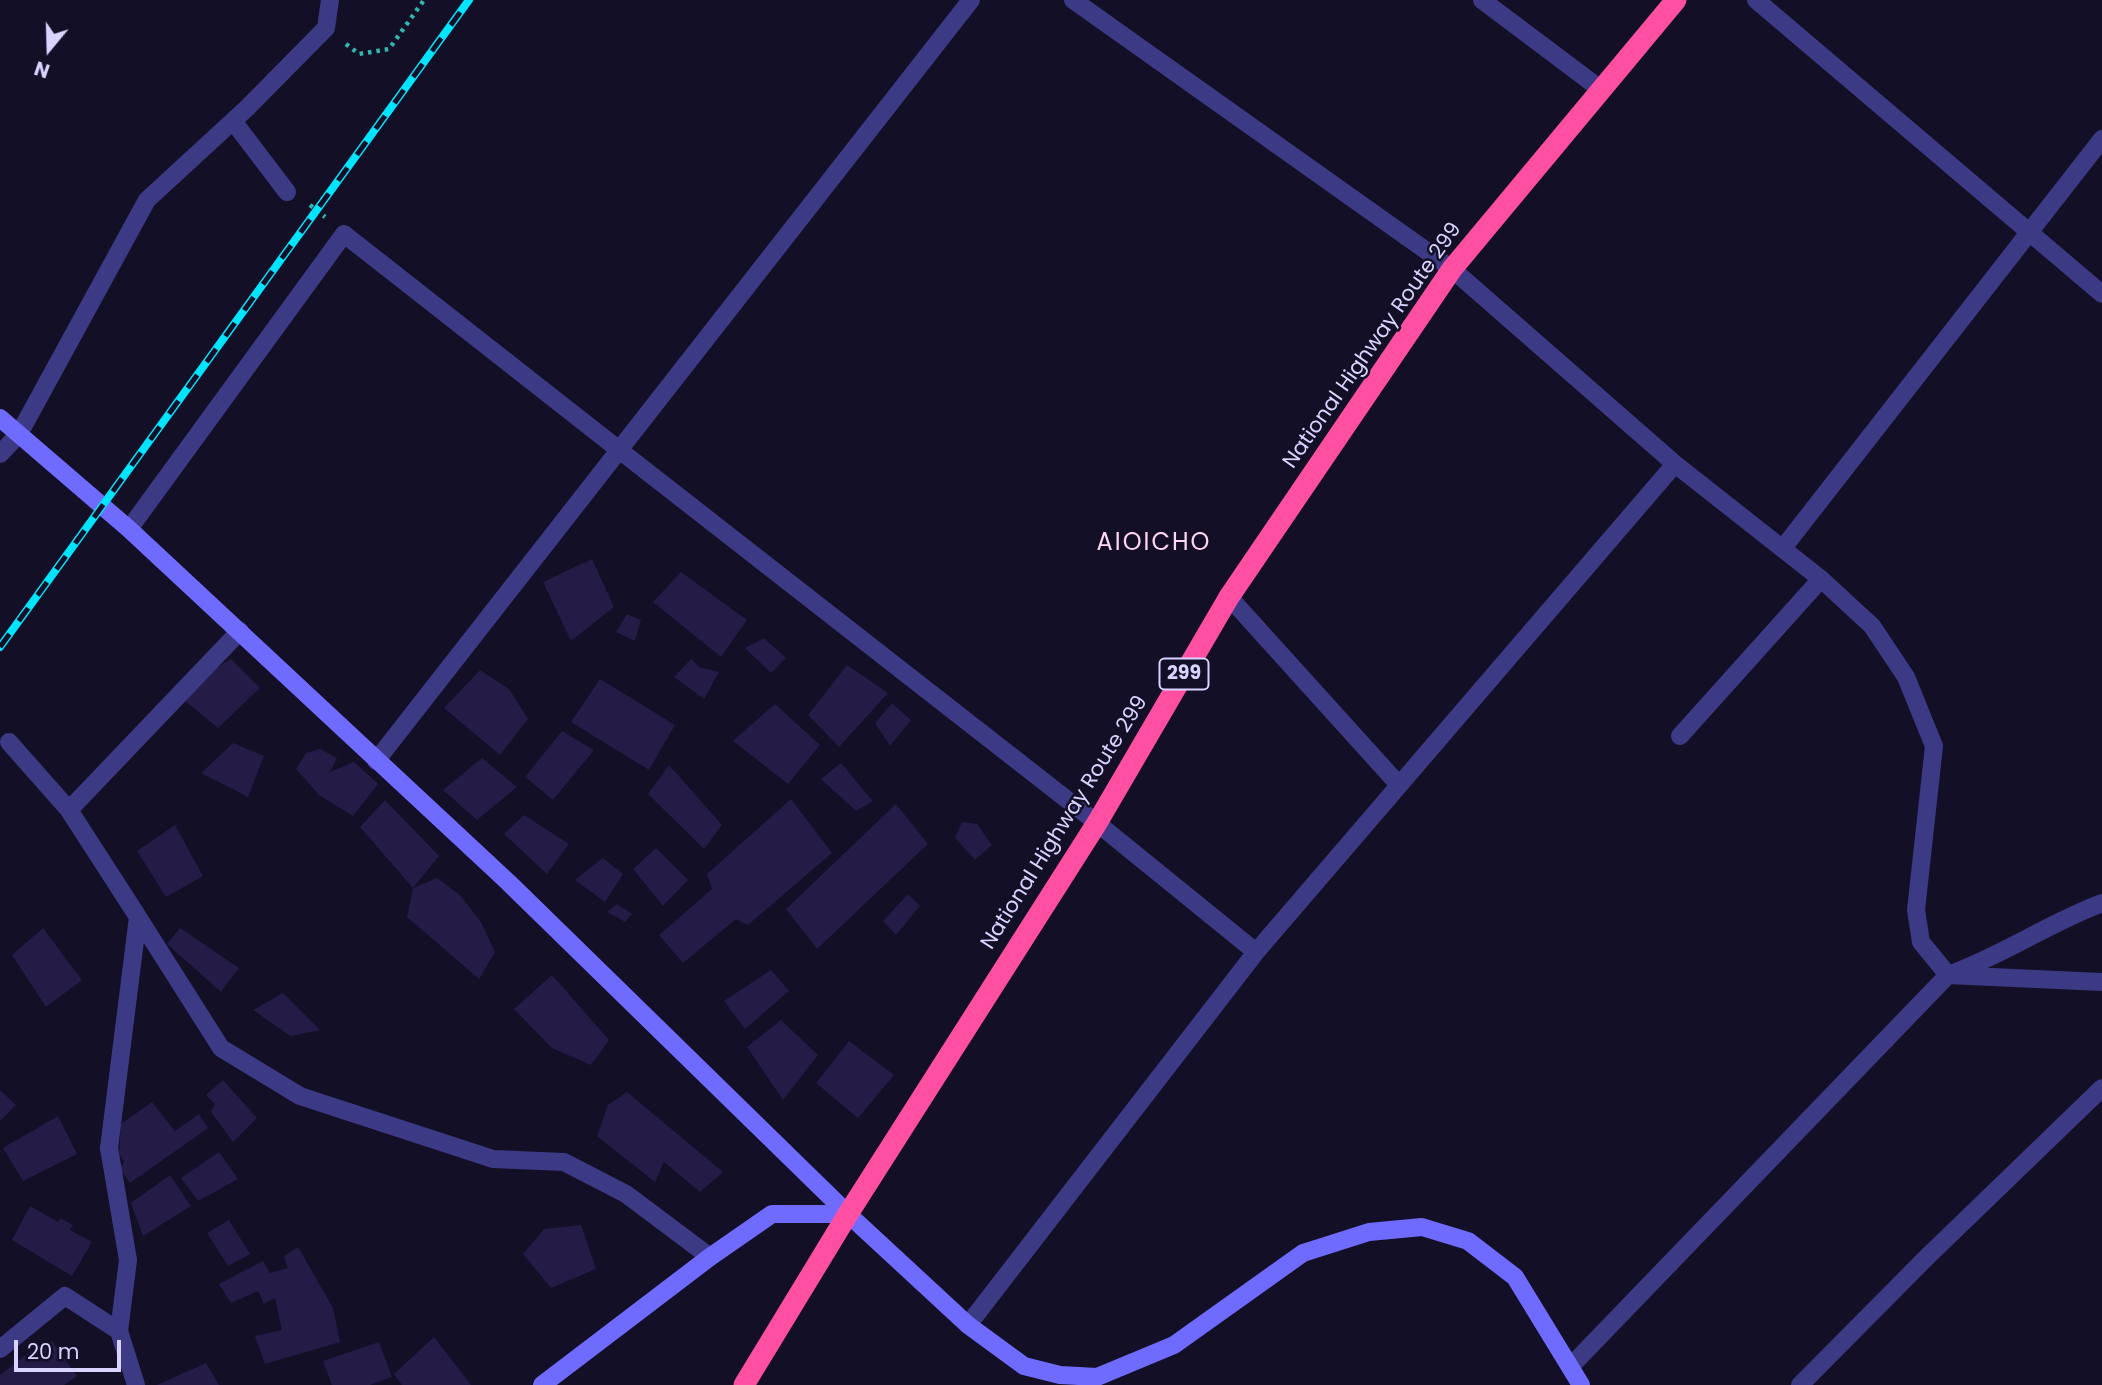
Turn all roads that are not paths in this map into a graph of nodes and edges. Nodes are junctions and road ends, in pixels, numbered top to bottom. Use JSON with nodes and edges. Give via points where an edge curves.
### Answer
{"nodes":[{"id":1,"x":330,"y":0,"type":"edge"},
{"id":2,"x":971,"y":0,"type":"edge"},
{"id":3,"x":1073,"y":0,"type":"edge"},
{"id":4,"x":1482,"y":0,"type":"edge"},
{"id":5,"x":1676,"y":0,"type":"edge"},
{"id":6,"x":1756,"y":0,"type":"edge"},
{"id":7,"x":1599,"y":88,"type":"junction"},
{"id":8,"x":233,"y":121,"type":"junction"},
{"id":9,"x":2102,"y":139,"type":"edge"},
{"id":10,"x":287,"y":192,"type":"road end"},
{"id":11,"x":2029,"y":231,"type":"junction"},
{"id":12,"x":1452,"y":269,"type":"junction"},
{"id":13,"x":2102,"y":294,"type":"edge"},
{"id":14,"x":0,"y":418,"type":"edge"},
{"id":15,"x":19,"y":434,"type":"junction"},
{"id":16,"x":618,"y":449,"type":"junction"},
{"id":17,"x":0,"y":454,"type":"edge"},
{"id":18,"x":1675,"y":464,"type":"junction"},
{"id":19,"x":129,"y":529,"type":"junction"},
{"id":20,"x":1783,"y":548,"type":"junction"},
{"id":21,"x":1821,"y":579,"type":"junction"},
{"id":22,"x":1229,"y":597,"type":"junction"},
{"id":23,"x":240,"y":631,"type":"junction"},
{"id":24,"x":1680,"y":736,"type":"dead end"},
{"id":25,"x":9,"y":742,"type":"dead end"},
{"id":26,"x":376,"y":761,"type":"junction"},
{"id":27,"x":1399,"y":785,"type":"junction"},
{"id":28,"x":69,"y":810,"type":"junction"},
{"id":29,"x":1097,"y":823,"type":"junction"},
{"id":30,"x":2102,"y":903,"type":"edge"},
{"id":31,"x":138,"y":917,"type":"junction"},
{"id":32,"x":1256,"y":952,"type":"junction"},
{"id":33,"x":1948,"y":975,"type":"junction"},
{"id":34,"x":2102,"y":982,"type":"edge"},
{"id":35,"x":2102,"y":1088,"type":"edge"},
{"id":36,"x":848,"y":1214,"type":"junction"},
{"id":37,"x":710,"y":1257,"type":"junction"},
{"id":38,"x":968,"y":1325,"type":"junction"},
{"id":39,"x":119,"y":1331,"type":"junction"},
{"id":40,"x":0,"y":1349,"type":"edge"},
{"id":41,"x":1570,"y":1367,"type":"junction"},
{"id":42,"x":136,"y":1385,"type":"edge"},
{"id":43,"x":542,"y":1385,"type":"edge"},
{"id":44,"x":744,"y":1385,"type":"edge"},
{"id":45,"x":1581,"y":1385,"type":"edge"},
{"id":46,"x":1800,"y":1385,"type":"edge"}],
"edges":[{"from":1,"to":8,"type":"street","via":[[326,28]]},
{"from":2,"to":16,"type":"street"},
{"from":3,"to":12,"type":"street"},
{"from":4,"to":7,"type":"street"},
{"from":5,"to":7,"type":"highway","name":"National Highway Route 299","number":"299"},
{"from":6,"to":11,"type":"street"},
{"from":7,"to":12,"type":"highway","name":"National Highway Route 299","number":"299"},
{"from":8,"to":10,"type":"street"},
{"from":8,"to":15,"type":"street","via":[[147,200]]},
{"from":9,"to":11,"type":"street"},
{"from":11,"to":13,"type":"street"},
{"from":11,"to":20,"type":"street"},
{"from":12,"to":18,"type":"street"},
{"from":12,"to":22,"type":"highway","name":"National Highway Route 299","number":"299"},
{"from":14,"to":15,"type":"street"},
{"from":15,"to":17,"type":"street"},
{"from":15,"to":19,"type":"street"},
{"from":16,"to":19,"type":"street","via":[[344,234]]},
{"from":16,"to":26,"type":"street"},
{"from":16,"to":29,"type":"street"},
{"from":18,"to":20,"type":"street"},
{"from":18,"to":27,"type":"street"},
{"from":19,"to":23,"type":"street"},
{"from":20,"to":21,"type":"street"},
{"from":21,"to":24,"type":"street"},
{"from":21,"to":33,"type":"street","via":[[1872,626],[1906,677],[1934,746],[1916,910],[1921,942]]},
{"from":22,"to":27,"type":"street"},
{"from":22,"to":29,"type":"highway","name":"National Highway Route 299","number":"299"},
{"from":23,"to":26,"type":"street"},
{"from":23,"to":28,"type":"street"},
{"from":25,"to":28,"type":"street"},
{"from":26,"to":36,"type":"street","via":[[508,881]]},
{"from":27,"to":32,"type":"street"},
{"from":28,"to":31,"type":"street"},
{"from":29,"to":32,"type":"street"},
{"from":29,"to":36,"type":"highway","name":"National Highway Route 299","number":"299"},
{"from":30,"to":33,"type":"street"},
{"from":31,"to":37,"type":"street","via":[[221,1048],[300,1096],[493,1159],[564,1162],[626,1194]]},
{"from":31,"to":39,"type":"street","via":[[109,1148],[128,1260]]},
{"from":32,"to":38,"type":"street"},
{"from":33,"to":34,"type":"street"},
{"from":33,"to":41,"type":"street"},
{"from":35,"to":46,"type":"street"},
{"from":36,"to":37,"type":"street","via":[[772,1214]]},
{"from":36,"to":38,"type":"street"},
{"from":36,"to":44,"type":"highway","name":"National Highway Route 299","number":"299"},
{"from":37,"to":43,"type":"street"},
{"from":38,"to":41,"type":"street","via":[[1024,1366],[1060,1376],[1097,1377],[1174,1345],[1303,1253],[1369,1231],[1422,1227],[1468,1241],[1515,1277]]},
{"from":39,"to":40,"type":"street","via":[[65,1296]]},
{"from":39,"to":42,"type":"street"},
{"from":41,"to":45,"type":"street"}]}
